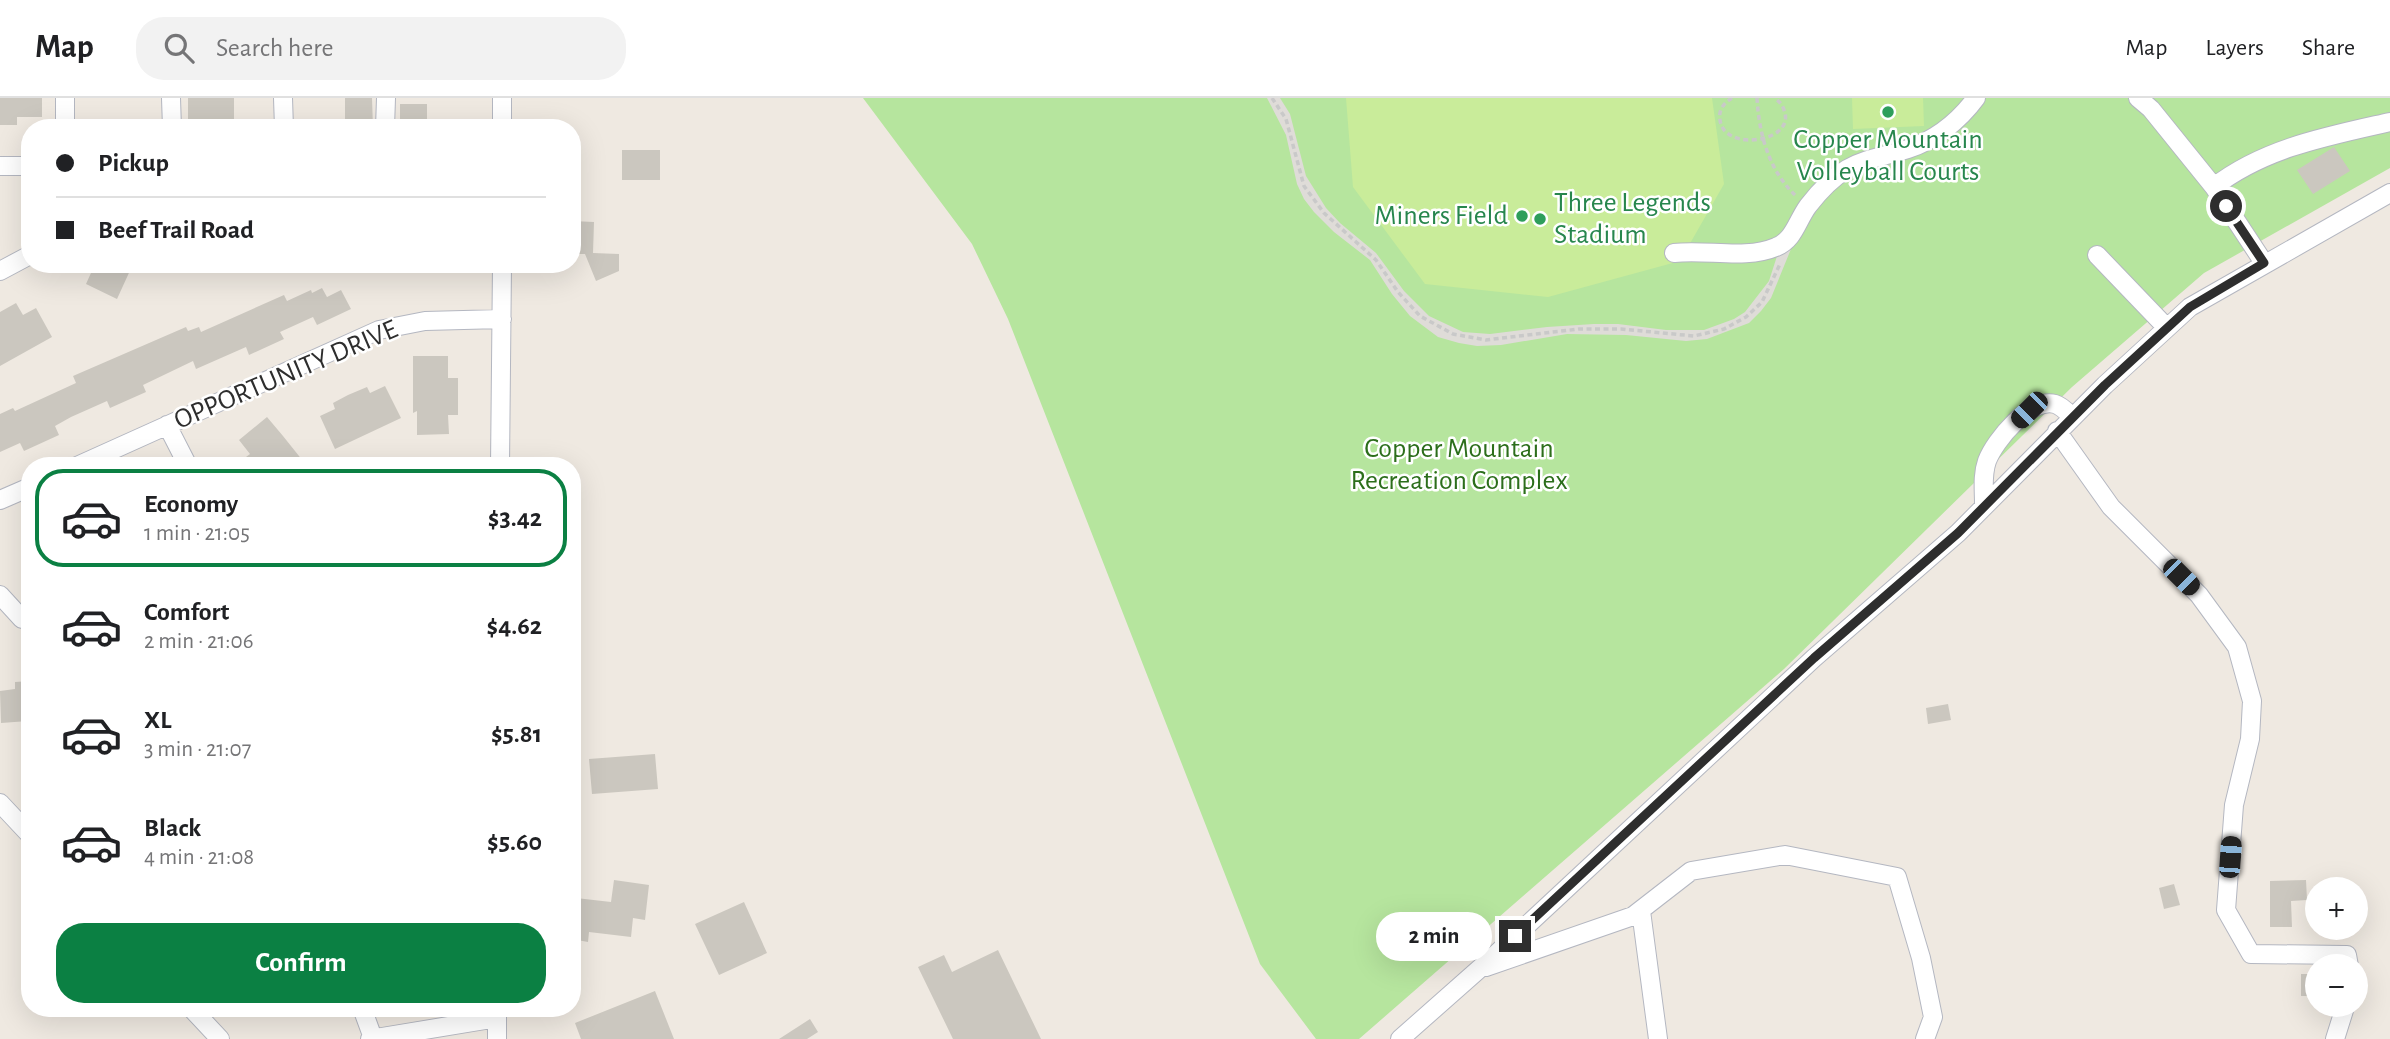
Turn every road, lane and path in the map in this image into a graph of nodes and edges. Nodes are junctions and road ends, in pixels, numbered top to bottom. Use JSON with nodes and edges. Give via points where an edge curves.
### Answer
{"nodes":[{"id":1,"x":65,"y":98,"type":"edge"},
{"id":2,"x":171,"y":98,"type":"edge"},
{"id":3,"x":283,"y":98,"type":"edge"},
{"id":4,"x":386,"y":98,"type":"edge"},
{"id":5,"x":502,"y":98,"type":"edge"},
{"id":6,"x":1272,"y":98,"type":"edge"},
{"id":7,"x":1732,"y":98,"type":"edge"},
{"id":8,"x":1757,"y":98,"type":"edge"},
{"id":9,"x":1774,"y":98,"type":"edge"},
{"id":10,"x":1976,"y":98,"type":"edge"},
{"id":11,"x":2137,"y":98,"type":"edge"},
{"id":12,"x":65,"y":119,"type":"edge"},
{"id":13,"x":172,"y":119,"type":"edge"},
{"id":14,"x":284,"y":119,"type":"edge"},
{"id":15,"x":385,"y":119,"type":"edge"},
{"id":16,"x":502,"y":119,"type":"edge"},
{"id":17,"x":2390,"y":122,"type":"edge"},
{"id":18,"x":1762,"y":139,"type":"junction"},
{"id":19,"x":0,"y":166,"type":"edge"},
{"id":20,"x":21,"y":166,"type":"edge"},
{"id":21,"x":2214,"y":187,"type":"junction"},
{"id":22,"x":2390,"y":193,"type":"edge"},
{"id":23,"x":1808,"y":207,"type":"junction"},
{"id":24,"x":1788,"y":242,"type":"junction"},
{"id":25,"x":1674,"y":253,"type":"dead end"},
{"id":26,"x":2097,"y":256,"type":"dead end"},
{"id":27,"x":21,"y":260,"type":"edge"},
{"id":28,"x":2264,"y":263,"type":"junction"},
{"id":29,"x":0,"y":271,"type":"edge"},
{"id":30,"x":502,"y":273,"type":"edge"},
{"id":31,"x":502,"y":319,"type":"junction"},
{"id":32,"x":2167,"y":328,"type":"junction"},
{"id":33,"x":2072,"y":417,"type":"junction"},
{"id":34,"x":167,"y":425,"type":"junction"},
{"id":35,"x":2057,"y":431,"type":"junction"},
{"id":36,"x":97,"y":457,"type":"edge"},
{"id":37,"x":183,"y":457,"type":"edge"},
{"id":38,"x":500,"y":457,"type":"edge"},
{"id":39,"x":21,"y":491,"type":"edge"},
{"id":40,"x":0,"y":500,"type":"edge"},
{"id":41,"x":1984,"y":504,"type":"junction"},
{"id":42,"x":0,"y":595,"type":"edge"},
{"id":43,"x":21,"y":618,"type":"edge"},
{"id":44,"x":3,"y":813,"type":"edge"},
{"id":45,"x":21,"y":828,"type":"edge"},
{"id":46,"x":1641,"y":911,"type":"junction"},
{"id":47,"x":2305,"y":955,"type":"edge"},
{"id":48,"x":1479,"y":969,"type":"junction"},
{"id":49,"x":199,"y":1017,"type":"edge"},
{"id":50,"x":365,"y":1017,"type":"edge"},
{"id":51,"x":477,"y":1017,"type":"edge"},
{"id":52,"x":497,"y":1017,"type":"edge"},
{"id":53,"x":2342,"y":1017,"type":"edge"},
{"id":54,"x":372,"y":1038,"type":"edge"},
{"id":55,"x":220,"y":1039,"type":"edge"},
{"id":56,"x":497,"y":1039,"type":"edge"},
{"id":57,"x":1400,"y":1039,"type":"edge"},
{"id":58,"x":1658,"y":1039,"type":"edge"},
{"id":59,"x":1925,"y":1039,"type":"edge"},
{"id":60,"x":2335,"y":1039,"type":"edge"}],
"edges":[{"from":1,"to":12,"type":"street"},
{"from":2,"to":13,"type":"street"},
{"from":3,"to":14,"type":"street"},
{"from":4,"to":15,"type":"street"},
{"from":5,"to":16,"type":"street"},
{"from":6,"to":24,"type":"path","via":[[1286,119],[1304,186],[1324,213],[1376,260],[1420,316],[1453,334],[1486,340],[1579,329],[1694,336],[1724,329],[1762,302]]},
{"from":7,"to":18,"type":"path","via":[[1719,114],[1720,127],[1744,140]]},
{"from":8,"to":18,"type":"path"},
{"from":9,"to":18,"type":"path","via":[[1783,107],[1785,125]]},
{"from":10,"to":23,"type":"street","via":[[1941,132],[1846,170]]},
{"from":11,"to":21,"type":"street"},
{"from":17,"to":21,"type":"street","via":[[2268,154]]},
{"from":18,"to":23,"type":"path","via":[[1774,167]]},
{"from":19,"to":20,"type":"street"},
{"from":21,"to":28,"type":"street"},
{"from":22,"to":28,"type":"street"},
{"from":23,"to":24,"type":"street"},
{"from":24,"to":25,"type":"street","via":[[1759,252]]},
{"from":26,"to":32,"type":"street"},
{"from":27,"to":29,"type":"street"},
{"from":28,"to":32,"type":"street","via":[[2190,307]]},
{"from":30,"to":31,"type":"street"},
{"from":31,"to":34,"type":"street","name":"OPPORTUNITY DRIVE","via":[[425,321],[379,330]]},
{"from":31,"to":38,"type":"street"},
{"from":32,"to":33,"type":"street"},
{"from":33,"to":35,"type":"street"},
{"from":33,"to":41,"type":"street","via":[[2063,407],[2048,403],[2029,410],[1992,450],[1984,476]]},
{"from":34,"to":36,"type":"street","name":"OPPORTUNITY DRIVE"},
{"from":34,"to":37,"type":"street"},
{"from":35,"to":41,"type":"street"},
{"from":35,"to":47,"type":"street","via":[[2111,507],[2199,595],[2236,647],[2252,701],[2250,739],[2234,805],[2226,910],[2251,954]]},
{"from":39,"to":40,"type":"street"},
{"from":41,"to":48,"type":"street","via":[[1958,533],[1814,658]]},
{"from":42,"to":43,"type":"street"},
{"from":44,"to":45,"type":"street"},
{"from":46,"to":48,"type":"street"},
{"from":46,"to":58,"type":"street"},
{"from":46,"to":59,"type":"street","via":[[1691,871],[1785,855],[1897,877],[1933,1017]]},
{"from":48,"to":57,"type":"street"},
{"from":49,"to":55,"type":"street"},
{"from":50,"to":54,"type":"street"},
{"from":51,"to":54,"type":"street"},
{"from":52,"to":56,"type":"street"},
{"from":53,"to":60,"type":"street"}]}
